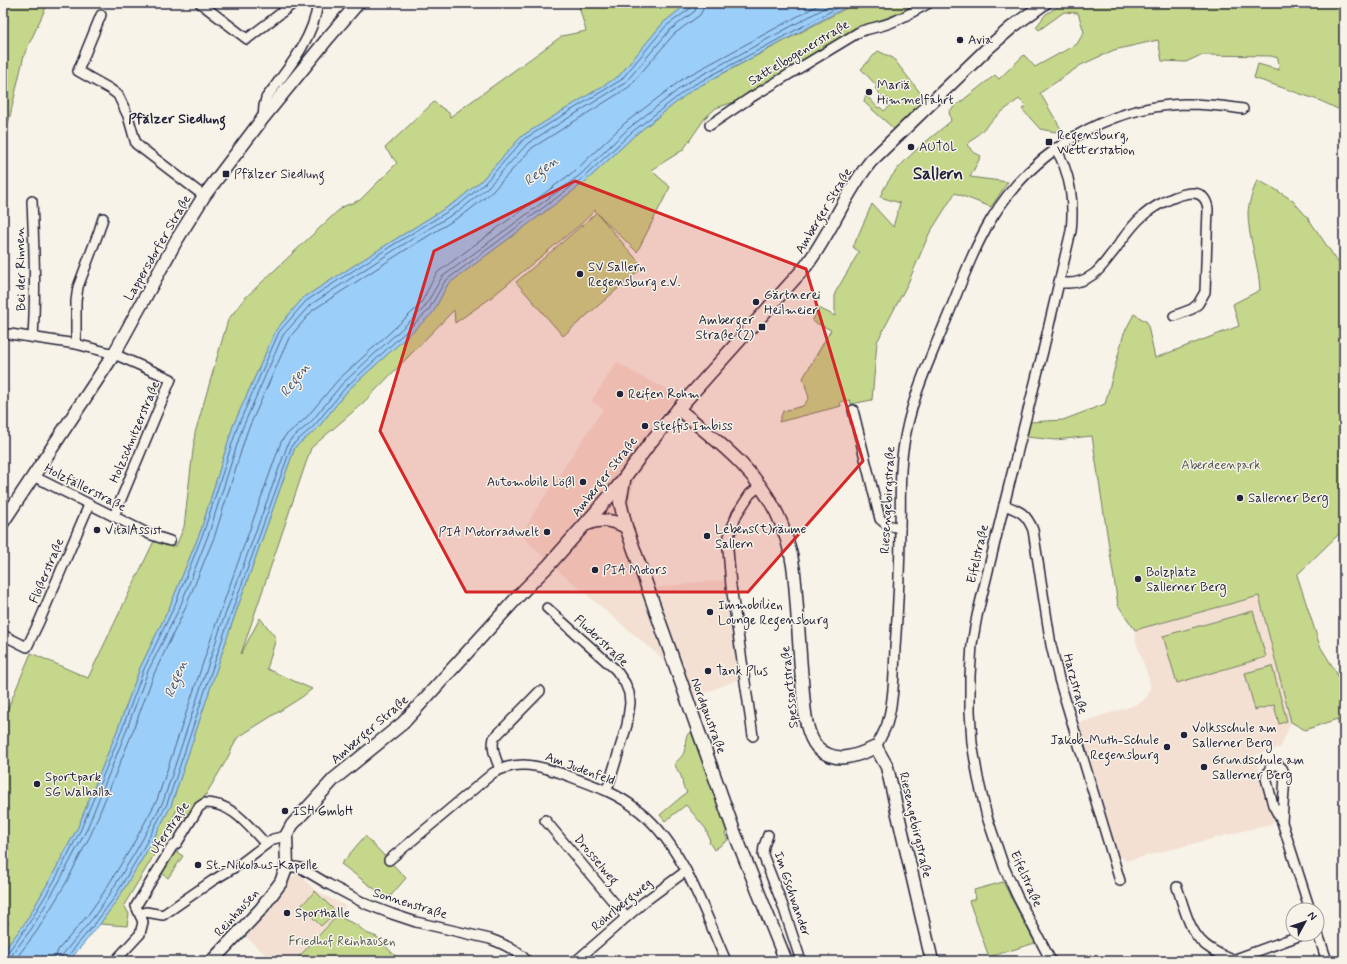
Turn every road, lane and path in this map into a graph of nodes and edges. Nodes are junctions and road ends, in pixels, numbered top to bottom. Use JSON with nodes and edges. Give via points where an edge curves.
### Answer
{"nodes":[{"id":1,"x":200,"y":3,"type":"edge"},
{"id":2,"x":294,"y":3,"type":"edge"},
{"id":3,"x":318,"y":3,"type":"edge"},
{"id":4,"x":358,"y":3,"type":"edge"},
{"id":5,"x":929,"y":3,"type":"edge"},
{"id":6,"x":1045,"y":3,"type":"edge"},
{"id":7,"x":101,"y":15,"type":"dead end"},
{"id":8,"x":1243,"y":109,"type":"dead end"},
{"id":9,"x":264,"y":118,"type":"junction"},
{"id":10,"x":710,"y":125,"type":"dead end"},
{"id":11,"x":1055,"y":148,"type":"junction"},
{"id":12,"x":204,"y":196,"type":"junction"},
{"id":13,"x":32,"y":201,"type":"dead end"},
{"id":14,"x":103,"y":218,"type":"dead end"},
{"id":15,"x":1059,"y":282,"type":"junction"},
{"id":16,"x":1174,"y":316,"type":"dead end"},
{"id":17,"x":10,"y":334,"type":"dead end"},
{"id":18,"x":33,"y":336,"type":"junction"},
{"id":19,"x":76,"y":344,"type":"junction"},
{"id":20,"x":114,"y":354,"type":"junction"},
{"id":21,"x":678,"y":409,"type":"junction"},
{"id":22,"x":853,"y":410,"type":"dead end"},
{"id":23,"x":33,"y":476,"type":"junction"},
{"id":24,"x":625,"y":476,"type":"junction"},
{"id":25,"x":760,"y":486,"type":"junction"},
{"id":26,"x":89,"y":504,"type":"junction"},
{"id":27,"x":1004,"y":505,"type":"junction"},
{"id":28,"x":114,"y":516,"type":"junction"},
{"id":29,"x":3,"y":522,"type":"edge"},
{"id":30,"x":587,"y":524,"type":"junction"},
{"id":31,"x":626,"y":527,"type":"junction"},
{"id":32,"x":900,"y":528,"type":"junction"},
{"id":33,"x":170,"y":541,"type":"dead end"},
{"id":34,"x":547,"y":608,"type":"dead end"},
{"id":35,"x":3,"y":635,"type":"edge"},
{"id":36,"x":540,"y":691,"type":"dead end"},
{"id":37,"x":753,"y":736,"type":"dead end"},
{"id":38,"x":876,"y":747,"type":"junction"},
{"id":39,"x":500,"y":769,"type":"junction"},
{"id":40,"x":607,"y":790,"type":"junction"},
{"id":41,"x":545,"y":820,"type":"dead end"},
{"id":42,"x":1282,"y":822,"type":"junction"},
{"id":43,"x":768,"y":834,"type":"dead end"},
{"id":44,"x":286,"y":836,"type":"junction"},
{"id":45,"x":266,"y":844,"type":"junction"},
{"id":46,"x":389,"y":860,"type":"dead end"},
{"id":47,"x":287,"y":866,"type":"junction"},
{"id":48,"x":686,"y":871,"type":"junction"},
{"id":49,"x":1120,"y":881,"type":"dead end"},
{"id":50,"x":1177,"y":886,"type":"dead end"},
{"id":51,"x":1307,"y":902,"type":"edge"},
{"id":52,"x":140,"y":915,"type":"junction"},
{"id":53,"x":626,"y":917,"type":"junction"},
{"id":54,"x":1285,"y":941,"type":"edge"},
{"id":55,"x":1320,"y":942,"type":"edge"},
{"id":56,"x":1238,"y":960,"type":"edge"},
{"id":57,"x":115,"y":961,"type":"edge"},
{"id":58,"x":212,"y":961,"type":"edge"},
{"id":59,"x":527,"y":961,"type":"edge"},
{"id":60,"x":576,"y":961,"type":"edge"},
{"id":61,"x":726,"y":961,"type":"edge"},
{"id":62,"x":786,"y":961,"type":"edge"},
{"id":63,"x":801,"y":961,"type":"edge"},
{"id":64,"x":932,"y":961,"type":"edge"},
{"id":65,"x":1051,"y":961,"type":"edge"},
{"id":66,"x":1327,"y":961,"type":"edge"}],
"edges":[{"from":1,"to":2,"type":"street","via":[[248,40]]},
{"from":3,"to":9,"type":"street","via":[[307,37],[297,56],[266,98]]},
{"from":4,"to":9,"type":"street","name":"Lappersdorfer Straße"},
{"from":5,"to":10,"type":"street","name":"Sattelbogenerstraße","via":[[892,22],[859,32]]},
{"from":6,"to":21,"type":"street","name":"Amberger Straße","via":[[988,48],[871,162],[852,187],[820,248],[806,266]]},
{"from":7,"to":12,"type":"street","via":[[78,71],[118,95],[128,116],[136,144]]},
{"from":8,"to":11,"type":"street","name":"Riesengebirgstraße","via":[[1183,104],[1140,110],[1084,130]]},
{"from":9,"to":12,"type":"street","name":"Lappersdorfer Straße"},
{"from":11,"to":15,"type":"street","name":"Eifelstraße","via":[[1068,181],[1072,216]]},
{"from":11,"to":32,"type":"street","name":"Riesengebirgstraße","via":[[1021,179],[989,222],[971,258],[922,377],[909,415],[902,457]]},
{"from":12,"to":20,"type":"street","name":"Lappersdorfer Straße","via":[[176,241]]},
{"from":13,"to":18,"type":"street","name":"Bei der Rinnen","via":[[35,263]]},
{"from":14,"to":19,"type":"street","via":[[78,287]]},
{"from":15,"to":16,"type":"street","via":[[1075,283],[1094,274],[1145,213],[1170,199],[1196,193],[1202,195],[1208,209],[1205,292],[1192,309]]},
{"from":15,"to":27,"type":"street","name":"Eifelstraße"},
{"from":17,"to":18,"type":"street"},
{"from":18,"to":19,"type":"street"},
{"from":19,"to":20,"type":"street"},
{"from":20,"to":23,"type":"street","name":"Lappersdorfer Straße"},
{"from":20,"to":28,"type":"street","name":"Holzschnitzerstraße","via":[[171,379]]},
{"from":21,"to":24,"type":"street","name":"Amberger Straße"},
{"from":21,"to":25,"type":"street","name":"Spessartstraße","via":[[732,454]]},
{"from":22,"to":32,"type":"street","via":[[880,519],[888,525]]},
{"from":23,"to":26,"type":"street","name":"Holzfällerstraße"},
{"from":23,"to":29,"type":"street","name":"Lappersdorfer Straße"},
{"from":24,"to":30,"type":"street","name":"Amberger Straße"},
{"from":24,"to":31,"type":"street","name":"Nordgaustraße","via":[[620,502]]},
{"from":25,"to":37,"type":"street","via":[[750,494],[738,514],[729,536],[728,549]]},
{"from":25,"to":38,"type":"street","name":"Spessartstraße","via":[[782,524],[792,556],[804,709],[812,739],[824,752],[842,758]]},
{"from":26,"to":28,"type":"street","name":"Holzfällerstraße"},
{"from":26,"to":35,"type":"street","name":"Flößerstraße","via":[[27,647]]},
{"from":27,"to":49,"type":"street","name":"Harzstraße","via":[[1019,510],[1026,516],[1033,530],[1051,645],[1059,679]]},
{"from":27,"to":65,"type":"street","name":"Eifelstraße","via":[[972,644],[972,743],[982,799],[1002,860]]},
{"from":28,"to":33,"type":"street","name":"Holzfällerstraße","via":[[149,534]]},
{"from":30,"to":31,"type":"street","via":[[594,520],[610,521]]},
{"from":30,"to":44,"type":"street","name":"Amberger Straße","via":[[403,723],[334,779],[292,825]]},
{"from":31,"to":62,"type":"street","name":"Nordgaustraße","via":[[735,834]]},
{"from":32,"to":38,"type":"street","name":"Riesengebirgstraße","via":[[893,689],[886,726]]},
{"from":34,"to":40,"type":"street","name":"Fluderstraße","via":[[616,670],[625,683],[630,703],[629,714]]},
{"from":36,"to":39,"type":"street","via":[[494,738],[493,750]]},
{"from":38,"to":64,"type":"street","name":"Riesengebirgstraße","via":[[887,767]]},
{"from":39,"to":40,"type":"street","name":"Am Judenfeld","via":[[514,765],[535,765]]},
{"from":39,"to":46,"type":"street","name":"Am Judenfeld"},
{"from":40,"to":48,"type":"street","name":"Am Judenfeld","via":[[644,814],[663,836]]},
{"from":41,"to":53,"type":"street","name":"Drosselweg"},
{"from":42,"to":42,"type":"street","via":[[1285,775],[1282,768],[1274,765],[1266,778],[1273,805]]},
{"from":42,"to":51,"type":"street"},
{"from":43,"to":63,"type":"street","name":"Im Gschwander","via":[[763,855]]},
{"from":44,"to":45,"type":"street","via":[[272,839]]},
{"from":44,"to":47,"type":"street","name":"Reinhausen"},
{"from":45,"to":52,"type":"street","via":[[163,915],[146,912]]},
{"from":45,"to":52,"type":"street","name":"Uferstraße","via":[[237,814],[220,804],[205,803],[199,807],[172,847],[136,906]]},
{"from":47,"to":58,"type":"street","name":"Reinhausen","via":[[271,897]]},
{"from":47,"to":59,"type":"street","name":"Sonnenstraße","via":[[301,868],[366,904],[392,914],[498,942],[514,950]]},
{"from":48,"to":53,"type":"street","name":"Röhrlbergweg"},
{"from":48,"to":61,"type":"street","name":"Am Judenfeld"},
{"from":50,"to":56,"type":"street","via":[[1193,931],[1198,938],[1211,950]]},
{"from":52,"to":57,"type":"street","via":[[144,922],[140,934]]},
{"from":53,"to":60,"type":"street","name":"Röhrlbergweg"},
{"from":54,"to":56,"type":"street"},
{"from":55,"to":66,"type":"street"}]}
